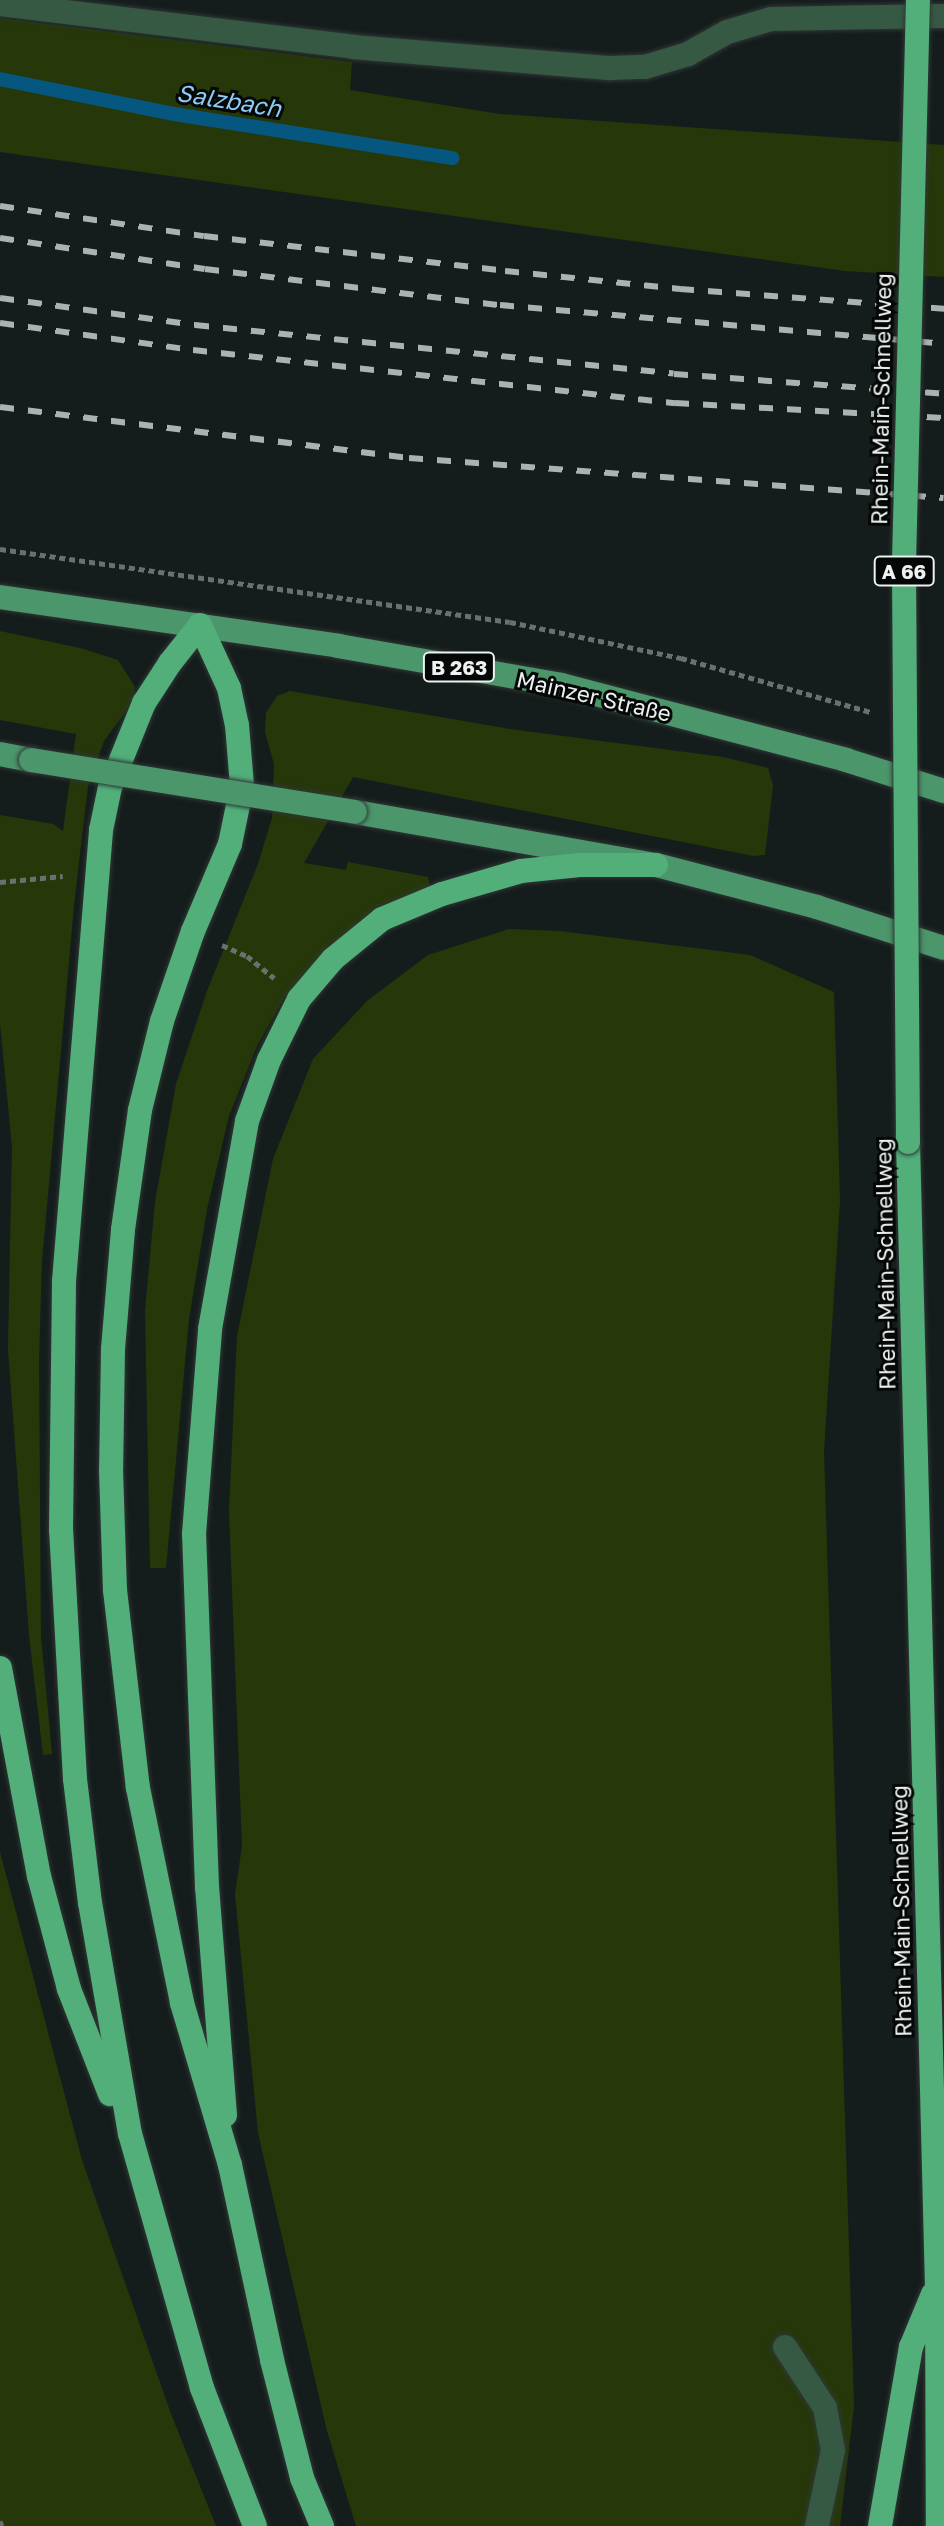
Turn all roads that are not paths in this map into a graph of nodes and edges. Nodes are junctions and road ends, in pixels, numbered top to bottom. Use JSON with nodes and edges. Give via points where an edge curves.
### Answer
{"nodes":[{"id":1,"x":918,"y":0,"type":"edge"},
{"id":2,"x":0,"y":4,"type":"edge"},
{"id":3,"x":944,"y":16,"type":"edge"},
{"id":4,"x":0,"y":597,"type":"edge"},
{"id":5,"x":200,"y":625,"type":"junction"},
{"id":6,"x":0,"y":754,"type":"edge"},
{"id":7,"x":944,"y":791,"type":"edge"},
{"id":8,"x":656,"y":865,"type":"junction"},
{"id":9,"x":944,"y":948,"type":"edge"},
{"id":10,"x":0,"y":1668,"type":"edge"},
{"id":11,"x":137,"y":2163,"type":"junction"},
{"id":12,"x":230,"y":2165,"type":"junction"},
{"id":13,"x":937,"y":2284,"type":"junction"},
{"id":14,"x":785,"y":2347,"type":"dead end"},
{"id":15,"x":255,"y":2526,"type":"edge"},
{"id":16,"x":322,"y":2526,"type":"edge"},
{"id":17,"x":817,"y":2526,"type":"edge"},
{"id":18,"x":880,"y":2526,"type":"edge"},
{"id":19,"x":938,"y":2526,"type":"edge"}],
"edges":[{"from":1,"to":13,"type":"highway","name":"Rhein-Main-Schnellweg","number":"A 66","bridge":true,"via":[[904,563],[908,1142]]},
{"from":2,"to":3,"type":"lane","via":[[353,47],[611,68],[645,67],[688,54],[727,32],[771,19]]},
{"from":4,"to":5,"type":"main road","name":"Mainzer Straße","number":"B 263"},
{"from":5,"to":7,"type":"main road","name":"Mainzer Straße","number":"B 263","via":[[561,685]]},
{"from":5,"to":11,"type":"highway","via":[[144,703],[124,746],[101,830],[64,1281],[61,1530],[75,1779],[107,2019]]},
{"from":5,"to":12,"type":"highway","via":[[229,688],[242,786],[230,844],[162,1021],[140,1110],[113,1349],[111,1470],[118,1618],[138,1788],[182,2003]]},
{"from":6,"to":8,"type":"main road","bridge":true},
{"from":8,"to":9,"type":"main road","via":[[817,907]]},
{"from":8,"to":12,"type":"highway","via":[[521,871],[442,894],[382,919],[333,959],[299,999],[247,1121],[210,1329],[194,1534],[207,1887]]},
{"from":10,"to":11,"type":"highway","via":[[39,1876],[69,1989]]},
{"from":11,"to":15,"type":"highway","via":[[202,2388]]},
{"from":12,"to":16,"type":"highway","via":[[279,2390],[302,2478]]},
{"from":13,"to":18,"type":"highway","via":[[911,2347]]},
{"from":13,"to":19,"type":"highway","name":"Rhein-Main-Schnellweg","number":"A 66"},
{"from":14,"to":17,"type":"lane","via":[[825,2408],[833,2450]]}]}
